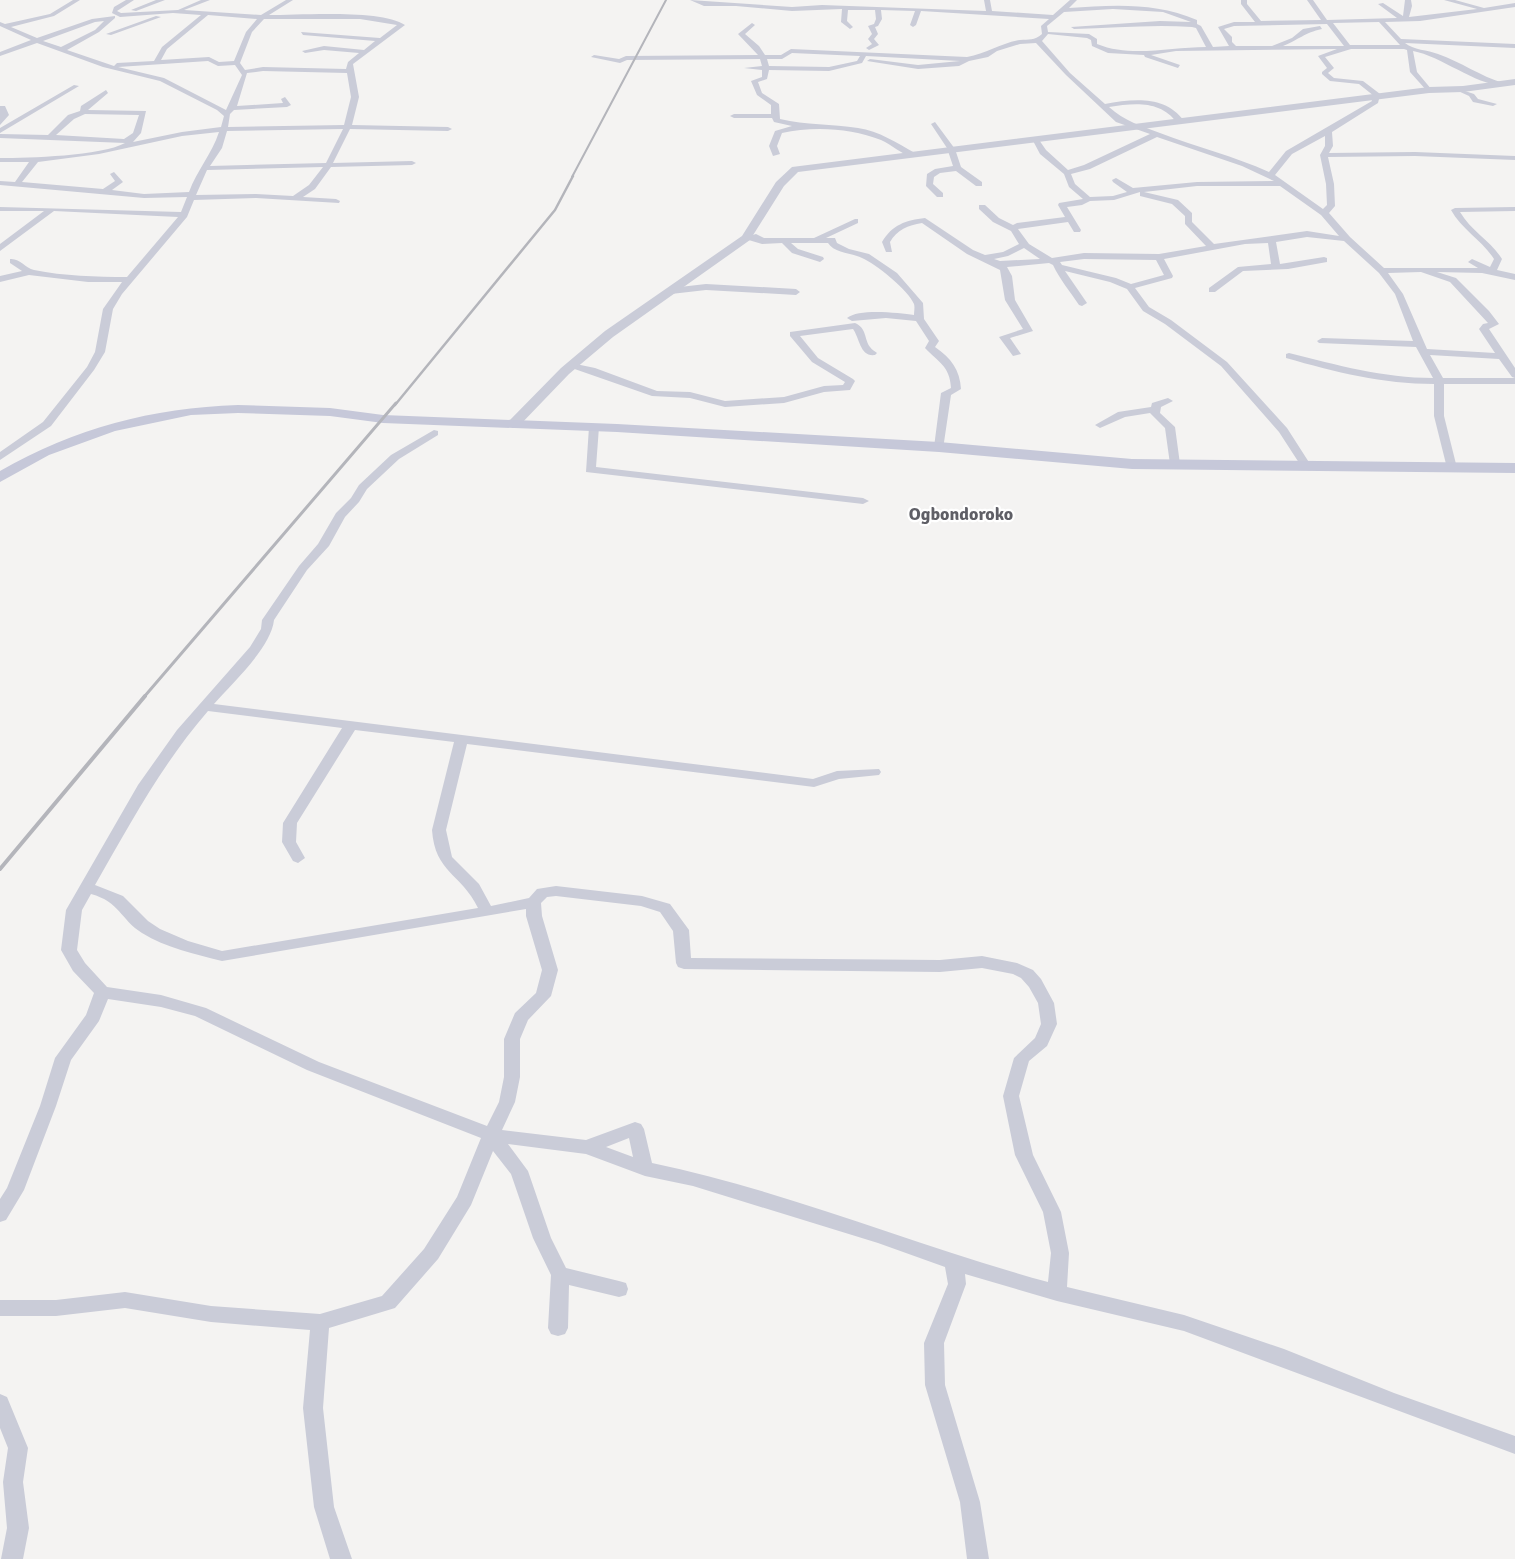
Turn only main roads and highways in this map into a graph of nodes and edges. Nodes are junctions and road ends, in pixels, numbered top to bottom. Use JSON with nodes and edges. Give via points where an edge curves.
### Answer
{"nodes":[{"id":1,"x":1515,"y":468,"type":"edge"},
{"id":2,"x":0,"y":477,"type":"edge"}],
"edges":[{"from":1,"to":2,"type":"main road","via":[[1132,464],[939,448],[238,409],[150,417],[93,433],[44,452]]}]}
